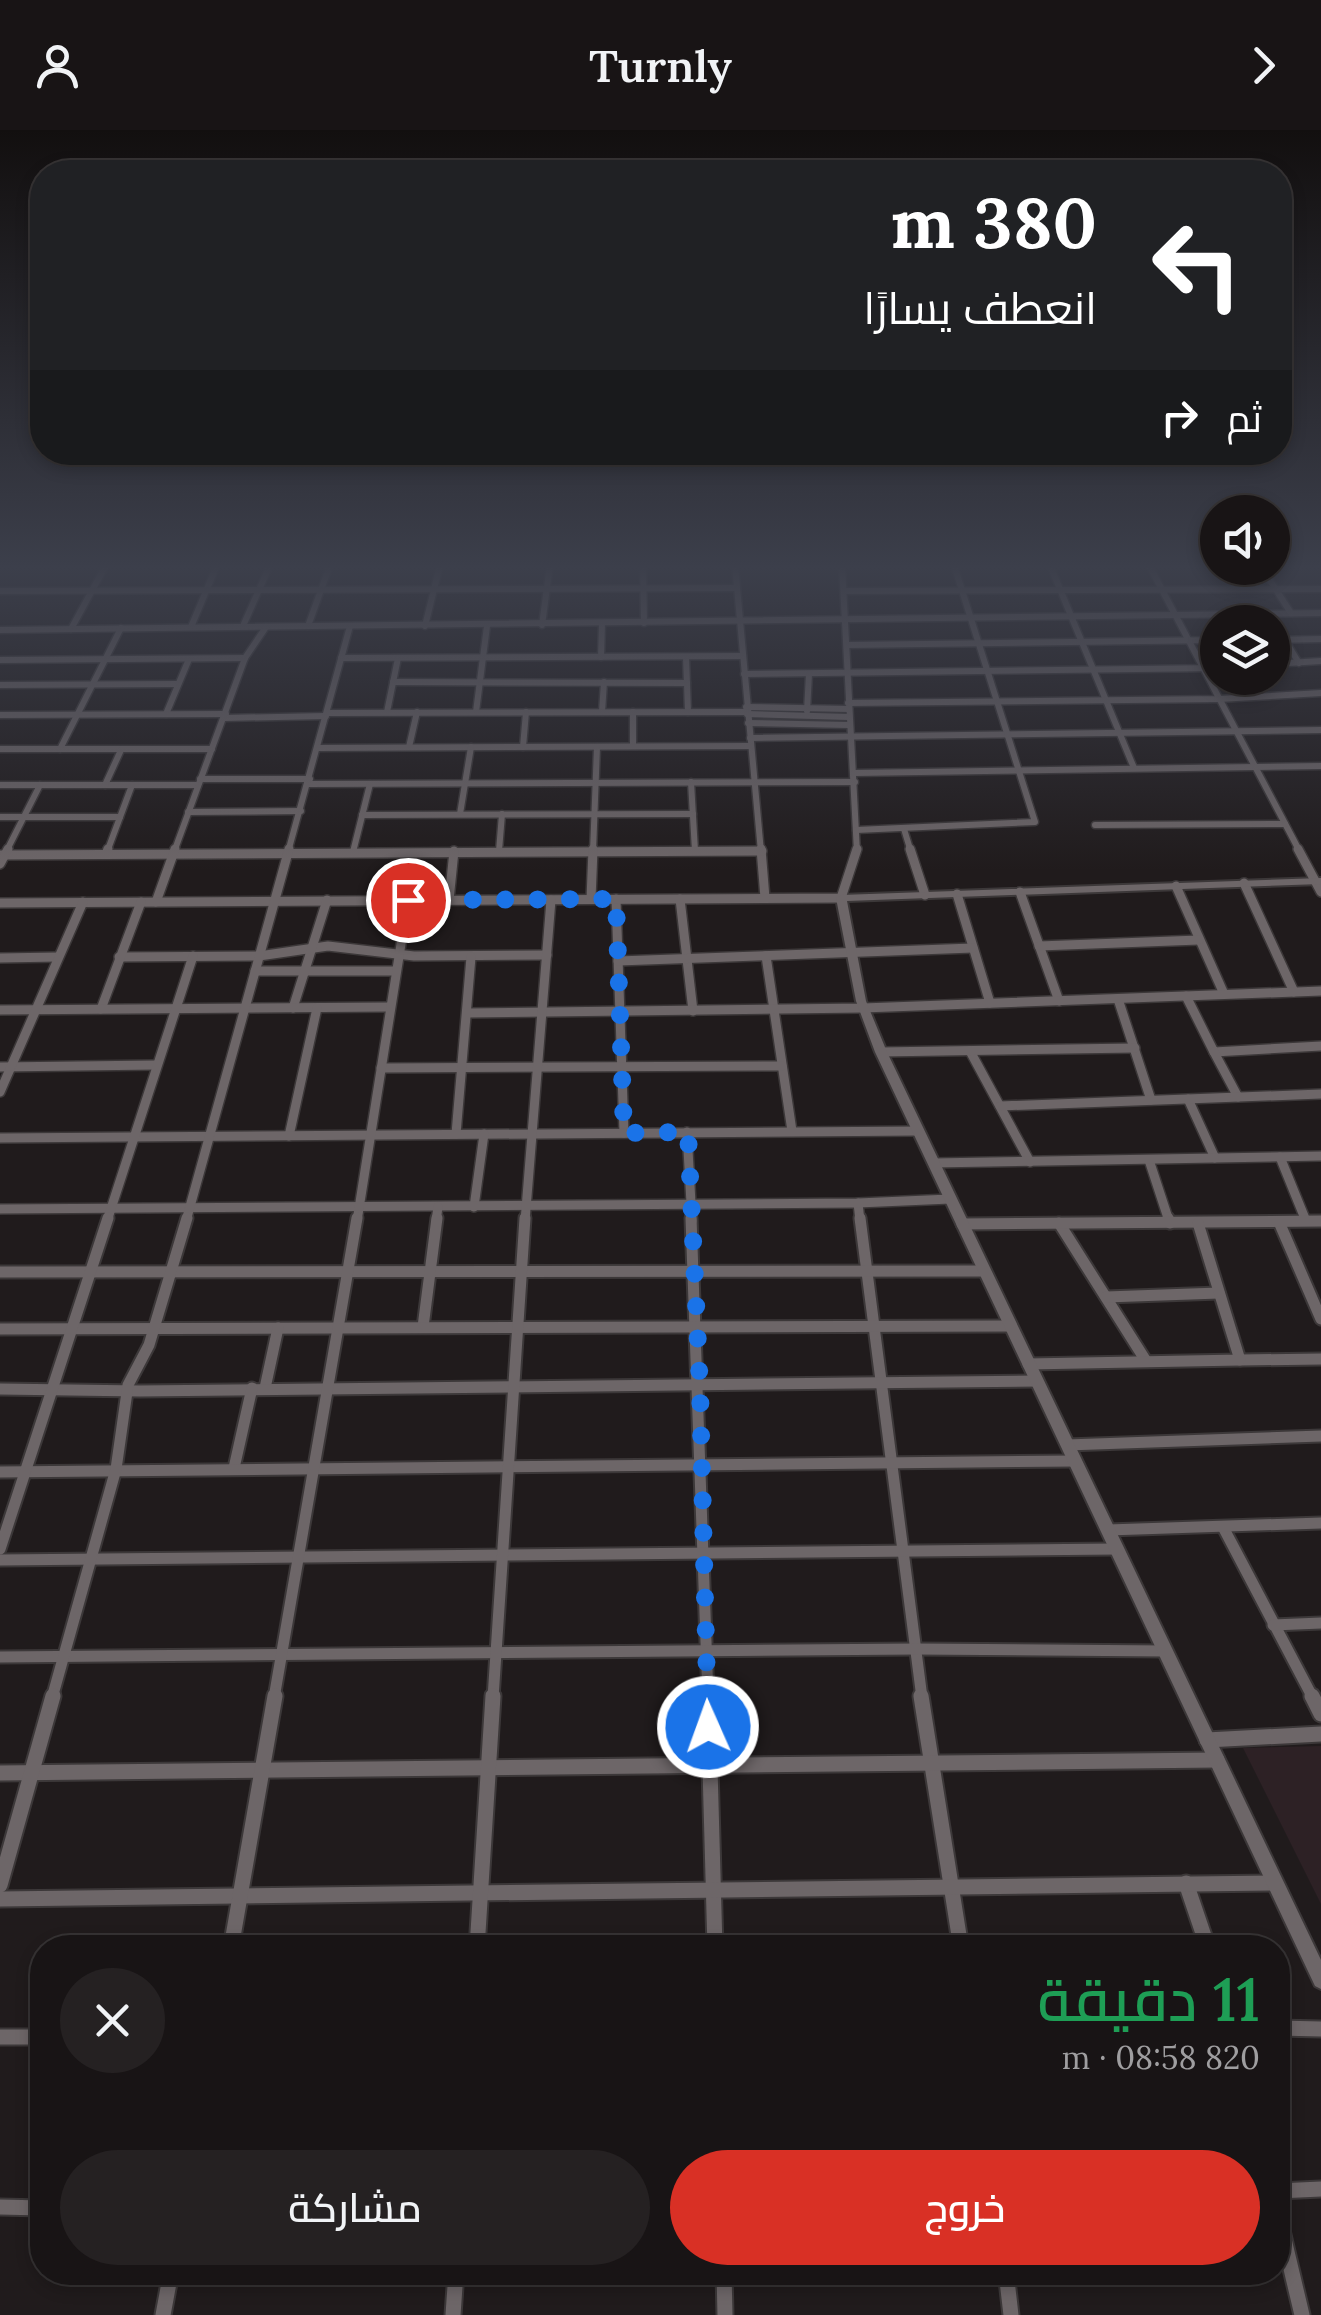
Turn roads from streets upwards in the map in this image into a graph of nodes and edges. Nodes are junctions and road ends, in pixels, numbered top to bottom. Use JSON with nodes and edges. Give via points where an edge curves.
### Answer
{"nodes":[{"id":1,"x":101,"y":667,"type":"edge"},
{"id":2,"x":185,"y":667,"type":"edge"},
{"id":3,"x":242,"y":667,"type":"edge"},
{"id":4,"x":339,"y":667,"type":"edge"},
{"id":5,"x":396,"y":667,"type":"edge"},
{"id":6,"x":483,"y":667,"type":"edge"},
{"id":7,"x":571,"y":667,"type":"edge"},
{"id":8,"x":686,"y":667,"type":"edge"},
{"id":9,"x":744,"y":667,"type":"edge"},
{"id":10,"x":848,"y":667,"type":"edge"},
{"id":11,"x":985,"y":667,"type":"edge"},
{"id":12,"x":1093,"y":667,"type":"edge"},
{"id":13,"x":1200,"y":668,"type":"edge"},
{"id":14,"x":1094,"y":670,"type":"junction"},
{"id":15,"x":987,"y":672,"type":"junction"},
{"id":16,"x":744,"y":674,"type":"junction"},
{"id":17,"x":809,"y":674,"type":"junction"},
{"id":18,"x":848,"y":674,"type":"junction"},
{"id":19,"x":393,"y":682,"type":"junction"},
{"id":20,"x":481,"y":682,"type":"junction"},
{"id":21,"x":569,"y":682,"type":"junction"},
{"id":22,"x":604,"y":682,"type":"junction"},
{"id":23,"x":687,"y":682,"type":"junction"},
{"id":24,"x":178,"y":684,"type":"junction"},
{"id":25,"x":4,"y":685,"type":"edge"},
{"id":26,"x":92,"y":685,"type":"junction"},
{"id":27,"x":1321,"y":693,"type":"edge"},
{"id":28,"x":1217,"y":695,"type":"edge"},
{"id":29,"x":0,"y":696,"type":"edge"},
{"id":30,"x":1219,"y":699,"type":"junction"},
{"id":31,"x":1106,"y":701,"type":"junction"},
{"id":32,"x":996,"y":702,"type":"junction"},
{"id":33,"x":386,"y":712,"type":"junction"},
{"id":34,"x":416,"y":712,"type":"junction"},
{"id":35,"x":476,"y":712,"type":"junction"},
{"id":36,"x":526,"y":712,"type":"junction"},
{"id":37,"x":602,"y":712,"type":"junction"},
{"id":38,"x":633,"y":712,"type":"junction"},
{"id":39,"x":688,"y":712,"type":"junction"},
{"id":40,"x":76,"y":714,"type":"junction"},
{"id":41,"x":166,"y":714,"type":"junction"},
{"id":42,"x":327,"y":714,"type":"junction"},
{"id":43,"x":747,"y":714,"type":"junction"},
{"id":44,"x":849,"y":714,"type":"junction"},
{"id":45,"x":0,"y":715,"type":"edge"},
{"id":46,"x":225,"y":716,"type":"junction"},
{"id":47,"x":807,"y":716,"type":"junction"},
{"id":48,"x":1321,"y":730,"type":"edge"},
{"id":49,"x":1006,"y":732,"type":"junction"},
{"id":50,"x":1119,"y":732,"type":"junction"},
{"id":51,"x":1237,"y":732,"type":"junction"},
{"id":52,"x":811,"y":736,"type":"junction"},
{"id":53,"x":850,"y":736,"type":"junction"},
{"id":54,"x":750,"y":742,"type":"junction"},
{"id":55,"x":597,"y":746,"type":"junction"},
{"id":56,"x":633,"y":746,"type":"junction"},
{"id":57,"x":409,"y":747,"type":"junction"},
{"id":58,"x":471,"y":747,"type":"junction"},
{"id":59,"x":523,"y":747,"type":"junction"},
{"id":60,"x":318,"y":748,"type":"junction"},
{"id":61,"x":4,"y":749,"type":"edge"},
{"id":62,"x":212,"y":749,"type":"junction"},
{"id":63,"x":60,"y":750,"type":"junction"},
{"id":64,"x":121,"y":750,"type":"junction"},
{"id":65,"x":0,"y":764,"type":"edge"},
{"id":66,"x":1321,"y":766,"type":"edge"},
{"id":67,"x":1255,"y":767,"type":"junction"},
{"id":68,"x":1134,"y":768,"type":"junction"},
{"id":69,"x":1018,"y":770,"type":"junction"},
{"id":70,"x":854,"y":778,"type":"junction"},
{"id":71,"x":199,"y":782,"type":"junction"},
{"id":72,"x":309,"y":782,"type":"junction"},
{"id":73,"x":596,"y":782,"type":"junction"},
{"id":74,"x":691,"y":782,"type":"junction"},
{"id":75,"x":756,"y":782,"type":"junction"},
{"id":76,"x":465,"y":783,"type":"junction"},
{"id":77,"x":370,"y":784,"type":"junction"},
{"id":78,"x":40,"y":785,"type":"junction"},
{"id":79,"x":105,"y":785,"type":"junction"},
{"id":80,"x":132,"y":785,"type":"junction"},
{"id":81,"x":0,"y":786,"type":"edge"},
{"id":82,"x":188,"y":812,"type":"junction"},
{"id":83,"x":301,"y":812,"type":"junction"},
{"id":84,"x":460,"y":814,"type":"junction"},
{"id":85,"x":502,"y":814,"type":"junction"},
{"id":86,"x":596,"y":814,"type":"junction"},
{"id":87,"x":693,"y":814,"type":"junction"},
{"id":88,"x":362,"y":815,"type":"junction"},
{"id":89,"x":120,"y":817,"type":"junction"},
{"id":90,"x":0,"y":818,"type":"edge"},
{"id":91,"x":24,"y":818,"type":"junction"},
{"id":92,"x":1285,"y":824,"type":"junction"},
{"id":93,"x":1095,"y":825,"type":"dead end"},
{"id":94,"x":904,"y":829,"type":"junction"},
{"id":95,"x":856,"y":830,"type":"junction"},
{"id":96,"x":454,"y":851,"type":"junction"},
{"id":97,"x":499,"y":851,"type":"junction"},
{"id":98,"x":594,"y":851,"type":"junction"},
{"id":99,"x":694,"y":851,"type":"junction"},
{"id":100,"x":762,"y":851,"type":"junction"},
{"id":101,"x":290,"y":852,"type":"junction"},
{"id":102,"x":353,"y":852,"type":"junction"},
{"id":103,"x":106,"y":854,"type":"junction"},
{"id":104,"x":173,"y":854,"type":"junction"},
{"id":105,"x":2,"y":858,"type":"edge"},
{"id":106,"x":1244,"y":884,"type":"junction"},
{"id":107,"x":1319,"y":885,"type":"edge"},
{"id":108,"x":1176,"y":886,"type":"junction"},
{"id":109,"x":1020,"y":892,"type":"junction"},
{"id":110,"x":957,"y":894,"type":"junction"},
{"id":111,"x":925,"y":895,"type":"junction"},
{"id":112,"x":765,"y":898,"type":"junction"},
{"id":113,"x":841,"y":898,"type":"junction"},
{"id":114,"x":591,"y":899,"type":"junction"},
{"id":115,"x":616,"y":899,"type":"junction"},
{"id":116,"x":680,"y":899,"type":"junction"},
{"id":117,"x":276,"y":900,"type":"junction"},
{"id":118,"x":327,"y":900,"type":"junction"},
{"id":119,"x":408,"y":900,"type":"junction"},
{"id":120,"x":449,"y":900,"type":"junction"},
{"id":121,"x":551,"y":900,"type":"junction"},
{"id":122,"x":0,"y":902,"type":"edge"},
{"id":123,"x":83,"y":902,"type":"junction"},
{"id":124,"x":141,"y":902,"type":"junction"},
{"id":125,"x":156,"y":902,"type":"junction"},
{"id":126,"x":1199,"y":940,"type":"junction"},
{"id":127,"x":1040,"y":946,"type":"junction"},
{"id":128,"x":312,"y":947,"type":"junction"},
{"id":129,"x":973,"y":948,"type":"junction"},
{"id":130,"x":850,"y":952,"type":"junction"},
{"id":131,"x":398,"y":955,"type":"junction"},
{"id":132,"x":547,"y":955,"type":"junction"},
{"id":133,"x":193,"y":956,"type":"junction"},
{"id":134,"x":259,"y":956,"type":"junction"},
{"id":135,"x":766,"y":956,"type":"junction"},
{"id":136,"x":58,"y":957,"type":"junction"},
{"id":137,"x":119,"y":957,"type":"junction"},
{"id":138,"x":471,"y":957,"type":"junction"},
{"id":139,"x":0,"y":958,"type":"edge"},
{"id":140,"x":687,"y":958,"type":"junction"},
{"id":141,"x":618,"y":960,"type":"junction"},
{"id":142,"x":254,"y":971,"type":"junction"},
{"id":143,"x":304,"y":971,"type":"junction"},
{"id":144,"x":396,"y":971,"type":"junction"},
{"id":145,"x":1321,"y":991,"type":"edge"},
{"id":146,"x":1294,"y":992,"type":"junction"},
{"id":147,"x":1224,"y":994,"type":"junction"},
{"id":148,"x":1186,"y":996,"type":"junction"},
{"id":149,"x":1118,"y":999,"type":"junction"},
{"id":150,"x":1059,"y":1002,"type":"junction"},
{"id":151,"x":990,"y":1003,"type":"junction"},
{"id":152,"x":176,"y":1008,"type":"junction"},
{"id":153,"x":244,"y":1008,"type":"junction"},
{"id":154,"x":293,"y":1008,"type":"junction"},
{"id":155,"x":317,"y":1008,"type":"junction"},
{"id":156,"x":390,"y":1008,"type":"junction"},
{"id":157,"x":863,"y":1008,"type":"junction"},
{"id":158,"x":101,"y":1009,"type":"junction"},
{"id":159,"x":0,"y":1010,"type":"edge"},
{"id":160,"x":34,"y":1010,"type":"junction"},
{"id":161,"x":774,"y":1010,"type":"junction"},
{"id":162,"x":693,"y":1011,"type":"junction"},
{"id":163,"x":620,"y":1013,"type":"junction"},
{"id":164,"x":467,"y":1014,"type":"junction"},
{"id":165,"x":542,"y":1014,"type":"junction"},
{"id":166,"x":1321,"y":1047,"type":"edge"},
{"id":167,"x":1135,"y":1048,"type":"junction"},
{"id":168,"x":970,"y":1051,"type":"junction"},
{"id":169,"x":882,"y":1052,"type":"junction"},
{"id":170,"x":1214,"y":1052,"type":"junction"},
{"id":171,"x":156,"y":1065,"type":"junction"},
{"id":172,"x":538,"y":1066,"type":"junction"},
{"id":173,"x":623,"y":1066,"type":"junction"},
{"id":174,"x":782,"y":1066,"type":"junction"},
{"id":175,"x":5,"y":1067,"type":"edge"},
{"id":176,"x":381,"y":1068,"type":"junction"},
{"id":177,"x":462,"y":1068,"type":"junction"},
{"id":178,"x":0,"y":1092,"type":"edge"},
{"id":179,"x":1321,"y":1094,"type":"edge"},
{"id":180,"x":1238,"y":1097,"type":"junction"},
{"id":181,"x":1188,"y":1098,"type":"junction"},
{"id":182,"x":1150,"y":1100,"type":"junction"},
{"id":183,"x":1000,"y":1106,"type":"junction"},
{"id":184,"x":918,"y":1131,"type":"junction"},
{"id":185,"x":688,"y":1132,"type":"junction"},
{"id":186,"x":792,"y":1132,"type":"junction"},
{"id":187,"x":533,"y":1133,"type":"junction"},
{"id":188,"x":624,"y":1133,"type":"junction"},
{"id":189,"x":372,"y":1134,"type":"junction"},
{"id":190,"x":456,"y":1134,"type":"junction"},
{"id":191,"x":484,"y":1134,"type":"junction"},
{"id":192,"x":134,"y":1136,"type":"junction"},
{"id":193,"x":208,"y":1136,"type":"junction"},
{"id":194,"x":290,"y":1136,"type":"junction"},
{"id":195,"x":0,"y":1138,"type":"edge"},
{"id":196,"x":1321,"y":1156,"type":"edge"},
{"id":197,"x":1280,"y":1157,"type":"junction"},
{"id":198,"x":1215,"y":1158,"type":"junction"},
{"id":199,"x":1148,"y":1160,"type":"junction"},
{"id":200,"x":1030,"y":1162,"type":"junction"},
{"id":201,"x":933,"y":1163,"type":"junction"},
{"id":202,"x":950,"y":1199,"type":"junction"},
{"id":203,"x":858,"y":1203,"type":"junction"},
{"id":204,"x":691,"y":1204,"type":"junction"},
{"id":205,"x":359,"y":1206,"type":"junction"},
{"id":206,"x":474,"y":1206,"type":"junction"},
{"id":207,"x":526,"y":1206,"type":"junction"},
{"id":208,"x":190,"y":1207,"type":"junction"},
{"id":209,"x":438,"y":1207,"type":"junction"},
{"id":210,"x":111,"y":1208,"type":"junction"},
{"id":211,"x":0,"y":1209,"type":"edge"},
{"id":212,"x":1321,"y":1220,"type":"edge"},
{"id":213,"x":1306,"y":1221,"type":"junction"},
{"id":214,"x":1280,"y":1222,"type":"junction"},
{"id":215,"x":1059,"y":1223,"type":"junction"},
{"id":216,"x":1170,"y":1223,"type":"junction"},
{"id":217,"x":1198,"y":1223,"type":"junction"},
{"id":218,"x":962,"y":1224,"type":"junction"},
{"id":219,"x":868,"y":1269,"type":"junction"},
{"id":220,"x":430,"y":1270,"type":"junction"},
{"id":221,"x":520,"y":1270,"type":"junction"},
{"id":222,"x":694,"y":1270,"type":"junction"},
{"id":223,"x":346,"y":1271,"type":"junction"},
{"id":224,"x":984,"y":1271,"type":"junction"},
{"id":225,"x":0,"y":1272,"type":"edge"},
{"id":226,"x":90,"y":1272,"type":"junction"},
{"id":227,"x":172,"y":1272,"type":"junction"},
{"id":228,"x":1308,"y":1286,"type":"junction"},
{"id":229,"x":1321,"y":1286,"type":"edge"},
{"id":230,"x":1218,"y":1293,"type":"junction"},
{"id":231,"x":1106,"y":1297,"type":"junction"},
{"id":232,"x":1321,"y":1319,"type":"edge"},
{"id":233,"x":518,"y":1326,"type":"junction"},
{"id":234,"x":696,"y":1326,"type":"junction"},
{"id":235,"x":875,"y":1326,"type":"junction"},
{"id":236,"x":1010,"y":1326,"type":"junction"},
{"id":237,"x":423,"y":1327,"type":"junction"},
{"id":238,"x":72,"y":1328,"type":"junction"},
{"id":239,"x":155,"y":1328,"type":"junction"},
{"id":240,"x":278,"y":1328,"type":"junction"},
{"id":241,"x":336,"y":1328,"type":"junction"},
{"id":242,"x":0,"y":1329,"type":"edge"},
{"id":243,"x":1240,"y":1360,"type":"junction"},
{"id":244,"x":1146,"y":1361,"type":"junction"},
{"id":245,"x":1320,"y":1362,"type":"edge"},
{"id":246,"x":1028,"y":1364,"type":"junction"},
{"id":247,"x":1036,"y":1382,"type":"junction"},
{"id":248,"x":884,"y":1386,"type":"junction"},
{"id":249,"x":515,"y":1387,"type":"junction"},
{"id":250,"x":700,"y":1387,"type":"junction"},
{"id":251,"x":0,"y":1388,"type":"edge"},
{"id":252,"x":53,"y":1388,"type":"junction"},
{"id":253,"x":259,"y":1388,"type":"junction"},
{"id":254,"x":325,"y":1388,"type":"junction"},
{"id":255,"x":126,"y":1391,"type":"junction"},
{"id":256,"x":1321,"y":1436,"type":"edge"},
{"id":257,"x":1067,"y":1445,"type":"junction"},
{"id":258,"x":1074,"y":1461,"type":"junction"},
{"id":259,"x":893,"y":1464,"type":"junction"},
{"id":260,"x":511,"y":1466,"type":"junction"},
{"id":261,"x":702,"y":1466,"type":"junction"},
{"id":262,"x":234,"y":1468,"type":"junction"},
{"id":263,"x":312,"y":1468,"type":"junction"},
{"id":264,"x":116,"y":1469,"type":"junction"},
{"id":265,"x":0,"y":1472,"type":"edge"},
{"id":266,"x":26,"y":1472,"type":"junction"},
{"id":267,"x":1321,"y":1524,"type":"edge"},
{"id":268,"x":1223,"y":1527,"type":"junction"},
{"id":269,"x":1108,"y":1530,"type":"junction"},
{"id":270,"x":0,"y":1549,"type":"edge"},
{"id":271,"x":1116,"y":1549,"type":"junction"},
{"id":272,"x":902,"y":1550,"type":"junction"},
{"id":273,"x":703,"y":1552,"type":"junction"},
{"id":274,"x":505,"y":1557,"type":"junction"},
{"id":275,"x":297,"y":1559,"type":"junction"},
{"id":276,"x":0,"y":1560,"type":"edge"},
{"id":277,"x":92,"y":1560,"type":"junction"},
{"id":278,"x":1321,"y":1623,"type":"edge"},
{"id":279,"x":1273,"y":1625,"type":"junction"},
{"id":280,"x":706,"y":1650,"type":"junction"},
{"id":281,"x":916,"y":1650,"type":"junction"},
{"id":282,"x":1164,"y":1651,"type":"junction"},
{"id":283,"x":498,"y":1654,"type":"junction"},
{"id":284,"x":280,"y":1655,"type":"junction"},
{"id":285,"x":66,"y":1656,"type":"junction"},
{"id":286,"x":0,"y":1657,"type":"edge"},
{"id":287,"x":1321,"y":1714,"type":"edge"},
{"id":288,"x":1321,"y":1734,"type":"edge"},
{"id":289,"x":1207,"y":1740,"type":"junction"},
{"id":290,"x":1216,"y":1760,"type":"junction"},
{"id":291,"x":930,"y":1764,"type":"junction"},
{"id":292,"x":710,"y":1765,"type":"junction"},
{"id":293,"x":490,"y":1767,"type":"junction"},
{"id":294,"x":260,"y":1771,"type":"junction"},
{"id":295,"x":0,"y":1773,"type":"edge"},
{"id":296,"x":32,"y":1773,"type":"junction"},
{"id":297,"x":1274,"y":1882,"type":"junction"},
{"id":298,"x":1186,"y":1883,"type":"junction"},
{"id":299,"x":0,"y":1885,"type":"edge"},
{"id":300,"x":952,"y":1885,"type":"junction"},
{"id":301,"x":713,"y":1889,"type":"junction"},
{"id":302,"x":482,"y":1892,"type":"junction"},
{"id":303,"x":240,"y":1896,"type":"junction"},
{"id":304,"x":0,"y":1899,"type":"edge"},
{"id":305,"x":233,"y":1935,"type":"edge"},
{"id":306,"x":478,"y":1935,"type":"edge"},
{"id":307,"x":715,"y":1935,"type":"edge"},
{"id":308,"x":959,"y":1935,"type":"edge"},
{"id":309,"x":1204,"y":1935,"type":"edge"},
{"id":310,"x":1319,"y":1972,"type":"edge"},
{"id":311,"x":1290,"y":2028,"type":"edge"},
{"id":312,"x":1321,"y":2029,"type":"edge"},
{"id":313,"x":30,"y":2036,"type":"edge"},
{"id":314,"x":0,"y":2037,"type":"edge"},
{"id":315,"x":1321,"y":2190,"type":"edge"},
{"id":316,"x":1290,"y":2191,"type":"edge"},
{"id":317,"x":0,"y":2207,"type":"edge"},
{"id":318,"x":30,"y":2208,"type":"edge"},
{"id":319,"x":1290,"y":2264,"type":"edge"},
{"id":320,"x":169,"y":2285,"type":"edge"},
{"id":321,"x":455,"y":2285,"type":"edge"},
{"id":322,"x":725,"y":2285,"type":"edge"},
{"id":323,"x":1008,"y":2285,"type":"edge"},
{"id":324,"x":164,"y":2315,"type":"edge"},
{"id":325,"x":453,"y":2315,"type":"edge"},
{"id":326,"x":726,"y":2315,"type":"edge"},
{"id":327,"x":1012,"y":2315,"type":"edge"},
{"id":328,"x":1302,"y":2315,"type":"edge"}],
"edges":[{"from":1,"to":26,"type":"street"},
{"from":2,"to":24,"type":"street"},
{"from":3,"to":46,"type":"street"},
{"from":4,"to":42,"type":"street"},
{"from":5,"to":19,"type":"street"},
{"from":6,"to":20,"type":"street"},
{"from":7,"to":21,"type":"street"},
{"from":8,"to":23,"type":"street"},
{"from":9,"to":16,"type":"street"},
{"from":10,"to":18,"type":"street"},
{"from":11,"to":15,"type":"street"},
{"from":12,"to":14,"type":"street"},
{"from":13,"to":14,"type":"street"},
{"from":14,"to":15,"type":"street"},
{"from":14,"to":31,"type":"street"},
{"from":15,"to":18,"type":"street"},
{"from":15,"to":32,"type":"street"},
{"from":16,"to":17,"type":"street"},
{"from":16,"to":43,"type":"street"},
{"from":17,"to":18,"type":"street"},
{"from":17,"to":47,"type":"street"},
{"from":18,"to":44,"type":"street"},
{"from":19,"to":20,"type":"street"},
{"from":19,"to":33,"type":"street"},
{"from":20,"to":21,"type":"street"},
{"from":20,"to":35,"type":"street"},
{"from":21,"to":22,"type":"street"},
{"from":22,"to":23,"type":"street"},
{"from":22,"to":37,"type":"street"},
{"from":23,"to":39,"type":"street"},
{"from":24,"to":26,"type":"street"},
{"from":24,"to":41,"type":"street"},
{"from":25,"to":26,"type":"street"},
{"from":25,"to":29,"type":"street"},
{"from":26,"to":40,"type":"street"},
{"from":27,"to":30,"type":"street"},
{"from":28,"to":30,"type":"street"},
{"from":30,"to":31,"type":"street"},
{"from":30,"to":51,"type":"street"},
{"from":31,"to":32,"type":"street"},
{"from":31,"to":50,"type":"street"},
{"from":32,"to":44,"type":"street"},
{"from":32,"to":49,"type":"street"},
{"from":33,"to":34,"type":"street"},
{"from":33,"to":42,"type":"street"},
{"from":34,"to":35,"type":"street"},
{"from":34,"to":57,"type":"street"},
{"from":35,"to":36,"type":"street"},
{"from":36,"to":37,"type":"street"},
{"from":36,"to":59,"type":"street"},
{"from":37,"to":38,"type":"street"},
{"from":38,"to":39,"type":"street"},
{"from":38,"to":56,"type":"street"},
{"from":39,"to":43,"type":"street"},
{"from":40,"to":41,"type":"street"},
{"from":40,"to":45,"type":"street"},
{"from":40,"to":63,"type":"street"},
{"from":41,"to":46,"type":"street"},
{"from":42,"to":46,"type":"street"},
{"from":42,"to":60,"type":"street"},
{"from":43,"to":47,"type":"street"},
{"from":43,"to":47,"type":"street"},
{"from":43,"to":54,"type":"street"},
{"from":44,"to":47,"type":"street"},
{"from":44,"to":47,"type":"street"},
{"from":44,"to":53,"type":"street"},
{"from":46,"to":62,"type":"street"},
{"from":47,"to":52,"type":"street"},
{"from":48,"to":51,"type":"street"},
{"from":49,"to":50,"type":"street"},
{"from":49,"to":53,"type":"street"},
{"from":49,"to":69,"type":"street"},
{"from":50,"to":51,"type":"street"},
{"from":50,"to":68,"type":"street"},
{"from":51,"to":67,"type":"street"},
{"from":52,"to":53,"type":"street"},
{"from":52,"to":54,"type":"street"},
{"from":53,"to":70,"type":"street"},
{"from":54,"to":56,"type":"street"},
{"from":54,"to":75,"type":"street"},
{"from":55,"to":56,"type":"street"},
{"from":55,"to":59,"type":"street"},
{"from":55,"to":73,"type":"street"},
{"from":57,"to":58,"type":"street"},
{"from":57,"to":60,"type":"street"},
{"from":58,"to":59,"type":"street"},
{"from":58,"to":76,"type":"street"},
{"from":60,"to":72,"type":"street"},
{"from":61,"to":63,"type":"street"},
{"from":61,"to":65,"type":"street"},
{"from":62,"to":64,"type":"street"},
{"from":62,"to":71,"type":"street"},
{"from":63,"to":64,"type":"street"},
{"from":64,"to":79,"type":"street"},
{"from":66,"to":67,"type":"street"},
{"from":67,"to":68,"type":"street"},
{"from":67,"to":92,"type":"street"},
{"from":68,"to":69,"type":"street"},
{"from":69,"to":70,"type":"street"},
{"from":69,"to":94,"type":"street","via":[[1032,824]]},
{"from":70,"to":75,"type":"street"},
{"from":70,"to":95,"type":"street"},
{"from":71,"to":72,"type":"street"},
{"from":71,"to":80,"type":"street"},
{"from":71,"to":82,"type":"street"},
{"from":72,"to":77,"type":"street"},
{"from":72,"to":83,"type":"street"},
{"from":73,"to":74,"type":"street"},
{"from":73,"to":76,"type":"street"},
{"from":73,"to":86,"type":"street"},
{"from":74,"to":75,"type":"street"},
{"from":74,"to":87,"type":"street"},
{"from":75,"to":100,"type":"street"},
{"from":76,"to":77,"type":"street"},
{"from":76,"to":84,"type":"street"},
{"from":77,"to":88,"type":"street"},
{"from":78,"to":79,"type":"street"},
{"from":78,"to":81,"type":"street"},
{"from":78,"to":91,"type":"street"},
{"from":79,"to":80,"type":"street"},
{"from":80,"to":89,"type":"street"},
{"from":82,"to":83,"type":"street"},
{"from":82,"to":104,"type":"street"},
{"from":83,"to":101,"type":"street"},
{"from":84,"to":85,"type":"street"},
{"from":84,"to":88,"type":"street"},
{"from":85,"to":86,"type":"street"},
{"from":85,"to":97,"type":"street"},
{"from":86,"to":87,"type":"street"},
{"from":86,"to":98,"type":"street"},
{"from":87,"to":99,"type":"street"},
{"from":88,"to":102,"type":"street"},
{"from":89,"to":91,"type":"street"},
{"from":89,"to":103,"type":"street"},
{"from":90,"to":91,"type":"street"},
{"from":91,"to":105,"type":"street"},
{"from":92,"to":93,"type":"street"},
{"from":92,"to":107,"type":"street"},
{"from":94,"to":95,"type":"street"},
{"from":94,"to":111,"type":"street"},
{"from":95,"to":113,"type":"street","via":[[855,864]]},
{"from":96,"to":97,"type":"street"},
{"from":96,"to":102,"type":"street"},
{"from":96,"to":120,"type":"street"},
{"from":97,"to":98,"type":"street"},
{"from":98,"to":99,"type":"street"},
{"from":98,"to":114,"type":"street"},
{"from":99,"to":100,"type":"street"},
{"from":100,"to":112,"type":"street"},
{"from":101,"to":102,"type":"street"},
{"from":101,"to":104,"type":"street"},
{"from":101,"to":117,"type":"street"},
{"from":103,"to":104,"type":"street"},
{"from":103,"to":105,"type":"street"},
{"from":104,"to":125,"type":"street"},
{"from":106,"to":107,"type":"street"},
{"from":106,"to":108,"type":"street"},
{"from":106,"to":146,"type":"street"},
{"from":108,"to":109,"type":"street"},
{"from":108,"to":126,"type":"street"},
{"from":109,"to":110,"type":"street"},
{"from":109,"to":127,"type":"street"},
{"from":110,"to":111,"type":"street"},
{"from":110,"to":129,"type":"street"},
{"from":111,"to":113,"type":"street"},
{"from":112,"to":113,"type":"street"},
{"from":112,"to":116,"type":"street"},
{"from":113,"to":130,"type":"street"},
{"from":114,"to":115,"type":"street"},
{"from":114,"to":121,"type":"street"},
{"from":115,"to":116,"type":"street"},
{"from":115,"to":141,"type":"street"},
{"from":116,"to":140,"type":"street"},
{"from":117,"to":118,"type":"street"},
{"from":117,"to":125,"type":"street"},
{"from":117,"to":134,"type":"street"},
{"from":118,"to":119,"type":"street"},
{"from":118,"to":128,"type":"street"},
{"from":119,"to":120,"type":"street"},
{"from":119,"to":131,"type":"street"},
{"from":120,"to":121,"type":"street"},
{"from":121,"to":132,"type":"street"},
{"from":122,"to":123,"type":"street"},
{"from":123,"to":124,"type":"street"},
{"from":123,"to":136,"type":"street"},
{"from":124,"to":125,"type":"street"},
{"from":124,"to":137,"type":"street"},
{"from":126,"to":127,"type":"street"},
{"from":126,"to":147,"type":"street"},
{"from":127,"to":150,"type":"street"},
{"from":128,"to":131,"type":"street"},
{"from":128,"to":134,"type":"street"},
{"from":128,"to":143,"type":"street"},
{"from":129,"to":130,"type":"street"},
{"from":129,"to":151,"type":"street"},
{"from":130,"to":135,"type":"street"},
{"from":130,"to":157,"type":"street"},
{"from":131,"to":138,"type":"street"},
{"from":131,"to":144,"type":"street"},
{"from":132,"to":138,"type":"street"},
{"from":132,"to":165,"type":"street"},
{"from":133,"to":134,"type":"street"},
{"from":133,"to":137,"type":"street"},
{"from":133,"to":152,"type":"street"},
{"from":134,"to":142,"type":"street"},
{"from":135,"to":140,"type":"street"},
{"from":135,"to":161,"type":"street"},
{"from":136,"to":139,"type":"street"},
{"from":136,"to":160,"type":"street"},
{"from":137,"to":158,"type":"street"},
{"from":138,"to":164,"type":"street"},
{"from":140,"to":141,"type":"street"},
{"from":140,"to":162,"type":"street"},
{"from":141,"to":163,"type":"street"},
{"from":142,"to":143,"type":"street"},
{"from":142,"to":153,"type":"street"},
{"from":143,"to":144,"type":"street"},
{"from":143,"to":154,"type":"street"},
{"from":144,"to":156,"type":"street"},
{"from":145,"to":146,"type":"street"},
{"from":146,"to":147,"type":"street"},
{"from":147,"to":148,"type":"street"},
{"from":148,"to":149,"type":"street"},
{"from":148,"to":170,"type":"street"},
{"from":149,"to":150,"type":"street"},
{"from":149,"to":167,"type":"street"},
{"from":150,"to":151,"type":"street"},
{"from":151,"to":157,"type":"street"},
{"from":152,"to":153,"type":"street"},
{"from":152,"to":158,"type":"street"},
{"from":152,"to":171,"type":"street"},
{"from":153,"to":154,"type":"street"},
{"from":153,"to":193,"type":"street"},
{"from":154,"to":155,"type":"street"},
{"from":155,"to":156,"type":"street"},
{"from":155,"to":194,"type":"street"},
{"from":156,"to":176,"type":"street"},
{"from":157,"to":161,"type":"street"},
{"from":157,"to":169,"type":"street"},
{"from":158,"to":160,"type":"street"},
{"from":159,"to":160,"type":"street"},
{"from":160,"to":175,"type":"street"},
{"from":161,"to":162,"type":"street"},
{"from":161,"to":174,"type":"street"},
{"from":162,"to":163,"type":"street"},
{"from":163,"to":165,"type":"street"},
{"from":163,"to":173,"type":"street"},
{"from":164,"to":165,"type":"street"},
{"from":164,"to":177,"type":"street"},
{"from":165,"to":172,"type":"street"},
{"from":166,"to":170,"type":"street"},
{"from":167,"to":168,"type":"street"},
{"from":167,"to":182,"type":"street"},
{"from":168,"to":169,"type":"street"},
{"from":168,"to":183,"type":"street"},
{"from":169,"to":184,"type":"street"},
{"from":170,"to":180,"type":"street"},
{"from":171,"to":175,"type":"street"},
{"from":171,"to":192,"type":"street"},
{"from":172,"to":173,"type":"street"},
{"from":172,"to":177,"type":"street"},
{"from":172,"to":187,"type":"street"},
{"from":173,"to":174,"type":"street"},
{"from":173,"to":188,"type":"street"},
{"from":174,"to":186,"type":"street"},
{"from":175,"to":178,"type":"street"},
{"from":176,"to":177,"type":"street"},
{"from":176,"to":189,"type":"street"},
{"from":177,"to":190,"type":"street"},
{"from":179,"to":180,"type":"street"},
{"from":180,"to":181,"type":"street"},
{"from":181,"to":182,"type":"street"},
{"from":181,"to":198,"type":"street"},
{"from":182,"to":183,"type":"street"},
{"from":183,"to":200,"type":"street"},
{"from":184,"to":186,"type":"street"},
{"from":184,"to":201,"type":"street"},
{"from":185,"to":186,"type":"street"},
{"from":185,"to":188,"type":"street"},
{"from":185,"to":204,"type":"street"},
{"from":187,"to":188,"type":"street"},
{"from":187,"to":191,"type":"street"},
{"from":187,"to":207,"type":"street"},
{"from":189,"to":190,"type":"street"},
{"from":189,"to":194,"type":"street"},
{"from":189,"to":205,"type":"street"},
{"from":190,"to":191,"type":"street"},
{"from":191,"to":206,"type":"street"},
{"from":192,"to":193,"type":"street"},
{"from":192,"to":195,"type":"street"},
{"from":192,"to":210,"type":"street"},
{"from":193,"to":194,"type":"street"},
{"from":193,"to":208,"type":"street"},
{"from":196,"to":197,"type":"street"},
{"from":197,"to":198,"type":"street"},
{"from":197,"to":213,"type":"street"},
{"from":198,"to":199,"type":"street"},
{"from":199,"to":200,"type":"street"},
{"from":199,"to":216,"type":"street"},
{"from":200,"to":201,"type":"street"},
{"from":201,"to":202,"type":"street"},
{"from":202,"to":203,"type":"street"},
{"from":202,"to":218,"type":"street"},
{"from":203,"to":204,"type":"street"},
{"from":203,"to":219,"type":"street"},
{"from":204,"to":207,"type":"street"},
{"from":204,"to":222,"type":"street"},
{"from":205,"to":208,"type":"street"},
{"from":205,"to":209,"type":"street"},
{"from":205,"to":223,"type":"street"},
{"from":206,"to":207,"type":"street"},
{"from":206,"to":209,"type":"street"},
{"from":207,"to":221,"type":"street"},
{"from":208,"to":210,"type":"street"},
{"from":208,"to":227,"type":"street"},
{"from":209,"to":220,"type":"street"},
{"from":210,"to":211,"type":"street"},
{"from":210,"to":226,"type":"street"},
{"from":212,"to":213,"type":"street"},
{"from":213,"to":214,"type":"street"},
{"from":214,"to":217,"type":"street"},
{"from":214,"to":228,"type":"street"},
{"from":215,"to":216,"type":"street"},
{"from":215,"to":218,"type":"street"},
{"from":215,"to":231,"type":"street"},
{"from":216,"to":217,"type":"street"},
{"from":217,"to":230,"type":"street"},
{"from":218,"to":224,"type":"street"},
{"from":219,"to":222,"type":"street"},
{"from":219,"to":224,"type":"street"},
{"from":219,"to":235,"type":"street"},
{"from":220,"to":221,"type":"street"},
{"from":220,"to":223,"type":"street"},
{"from":220,"to":237,"type":"street"},
{"from":221,"to":222,"type":"street"},
{"from":221,"to":233,"type":"street"},
{"from":222,"to":234,"type":"street"},
{"from":223,"to":227,"type":"street"},
{"from":223,"to":241,"type":"street"},
{"from":224,"to":236,"type":"street"},
{"from":225,"to":226,"type":"street"},
{"from":226,"to":227,"type":"street"},
{"from":226,"to":238,"type":"street"},
{"from":227,"to":239,"type":"street"},
{"from":228,"to":229,"type":"street"},
{"from":228,"to":232,"type":"street"},
{"from":230,"to":231,"type":"street"},
{"from":230,"to":243,"type":"street"},
{"from":231,"to":244,"type":"street"},
{"from":233,"to":234,"type":"street"},
{"from":233,"to":237,"type":"street"},
{"from":233,"to":249,"type":"street"},
{"from":234,"to":235,"type":"street"},
{"from":234,"to":250,"type":"street"},
{"from":235,"to":236,"type":"street"},
{"from":235,"to":248,"type":"street"},
{"from":236,"to":246,"type":"street"},
{"from":237,"to":241,"type":"street"},
{"from":238,"to":239,"type":"street"},
{"from":238,"to":242,"type":"street"},
{"from":238,"to":252,"type":"street"},
{"from":239,"to":240,"type":"street"},
{"from":239,"to":255,"type":"street"},
{"from":240,"to":241,"type":"street"},
{"from":240,"to":253,"type":"street"},
{"from":241,"to":254,"type":"street"},
{"from":243,"to":244,"type":"street"},
{"from":243,"to":245,"type":"street"},
{"from":244,"to":246,"type":"street"},
{"from":246,"to":247,"type":"street"},
{"from":247,"to":248,"type":"street"},
{"from":247,"to":257,"type":"street"},
{"from":248,"to":250,"type":"street"},
{"from":248,"to":259,"type":"street"},
{"from":249,"to":250,"type":"street"},
{"from":249,"to":254,"type":"street"},
{"from":249,"to":260,"type":"street"},
{"from":250,"to":261,"type":"street"},
{"from":251,"to":252,"type":"street"},
{"from":252,"to":255,"type":"street"},
{"from":252,"to":266,"type":"street"},
{"from":253,"to":254,"type":"street"},
{"from":253,"to":255,"type":"street"},
{"from":253,"to":262,"type":"street"},
{"from":254,"to":263,"type":"street"},
{"from":255,"to":264,"type":"street"},
{"from":256,"to":257,"type":"street"},
{"from":257,"to":258,"type":"street"},
{"from":258,"to":259,"type":"street"},
{"from":258,"to":269,"type":"street"},
{"from":259,"to":261,"type":"street"},
{"from":259,"to":272,"type":"street"},
{"from":260,"to":261,"type":"street"},
{"from":260,"to":263,"type":"street"},
{"from":260,"to":274,"type":"street"},
{"from":261,"to":273,"type":"street"},
{"from":262,"to":263,"type":"street"},
{"from":262,"to":264,"type":"street"},
{"from":263,"to":275,"type":"street"},
{"from":264,"to":266,"type":"street"},
{"from":264,"to":277,"type":"street"},
{"from":265,"to":266,"type":"street"},
{"from":266,"to":270,"type":"street"},
{"from":267,"to":268,"type":"street"},
{"from":268,"to":269,"type":"street"},
{"from":268,"to":279,"type":"street"},
{"from":269,"to":271,"type":"street"},
{"from":271,"to":272,"type":"street"},
{"from":271,"to":282,"type":"street"},
{"from":272,"to":273,"type":"street"},
{"from":272,"to":281,"type":"street"},
{"from":273,"to":274,"type":"street"},
{"from":273,"to":280,"type":"street"},
{"from":274,"to":275,"type":"street"},
{"from":274,"to":283,"type":"street"},
{"from":275,"to":277,"type":"street"},
{"from":275,"to":284,"type":"street"},
{"from":276,"to":277,"type":"street"},
{"from":277,"to":285,"type":"street"},
{"from":278,"to":279,"type":"street"},
{"from":279,"to":287,"type":"street"},
{"from":280,"to":281,"type":"street"},
{"from":280,"to":283,"type":"street"},
{"from":280,"to":292,"type":"street"},
{"from":281,"to":282,"type":"street"},
{"from":281,"to":291,"type":"street"},
{"from":282,"to":289,"type":"street"},
{"from":283,"to":284,"type":"street"},
{"from":283,"to":293,"type":"street"},
{"from":284,"to":285,"type":"street"},
{"from":284,"to":294,"type":"street"},
{"from":285,"to":286,"type":"street"},
{"from":285,"to":296,"type":"street"},
{"from":288,"to":289,"type":"street"},
{"from":289,"to":290,"type":"street"},
{"from":290,"to":291,"type":"street"},
{"from":290,"to":297,"type":"street"},
{"from":291,"to":292,"type":"street"},
{"from":291,"to":300,"type":"street"},
{"from":292,"to":293,"type":"street"},
{"from":292,"to":301,"type":"street"},
{"from":293,"to":294,"type":"street"},
{"from":293,"to":302,"type":"street"},
{"from":294,"to":296,"type":"street"},
{"from":294,"to":303,"type":"street"},
{"from":295,"to":296,"type":"street"},
{"from":296,"to":299,"type":"street"},
{"from":297,"to":298,"type":"street"},
{"from":297,"to":310,"type":"street"},
{"from":298,"to":300,"type":"street"},
{"from":298,"to":309,"type":"street"},
{"from":300,"to":301,"type":"street"},
{"from":300,"to":308,"type":"street"},
{"from":301,"to":302,"type":"street"},
{"from":301,"to":307,"type":"street"},
{"from":302,"to":303,"type":"street"},
{"from":302,"to":306,"type":"street"},
{"from":303,"to":304,"type":"street"},
{"from":303,"to":305,"type":"street"},
{"from":311,"to":312,"type":"street"},
{"from":313,"to":314,"type":"street"},
{"from":315,"to":316,"type":"street"},
{"from":317,"to":318,"type":"street"},
{"from":319,"to":328,"type":"street"},
{"from":320,"to":324,"type":"street"},
{"from":321,"to":325,"type":"street"},
{"from":322,"to":326,"type":"street"},
{"from":323,"to":327,"type":"street"}]}
